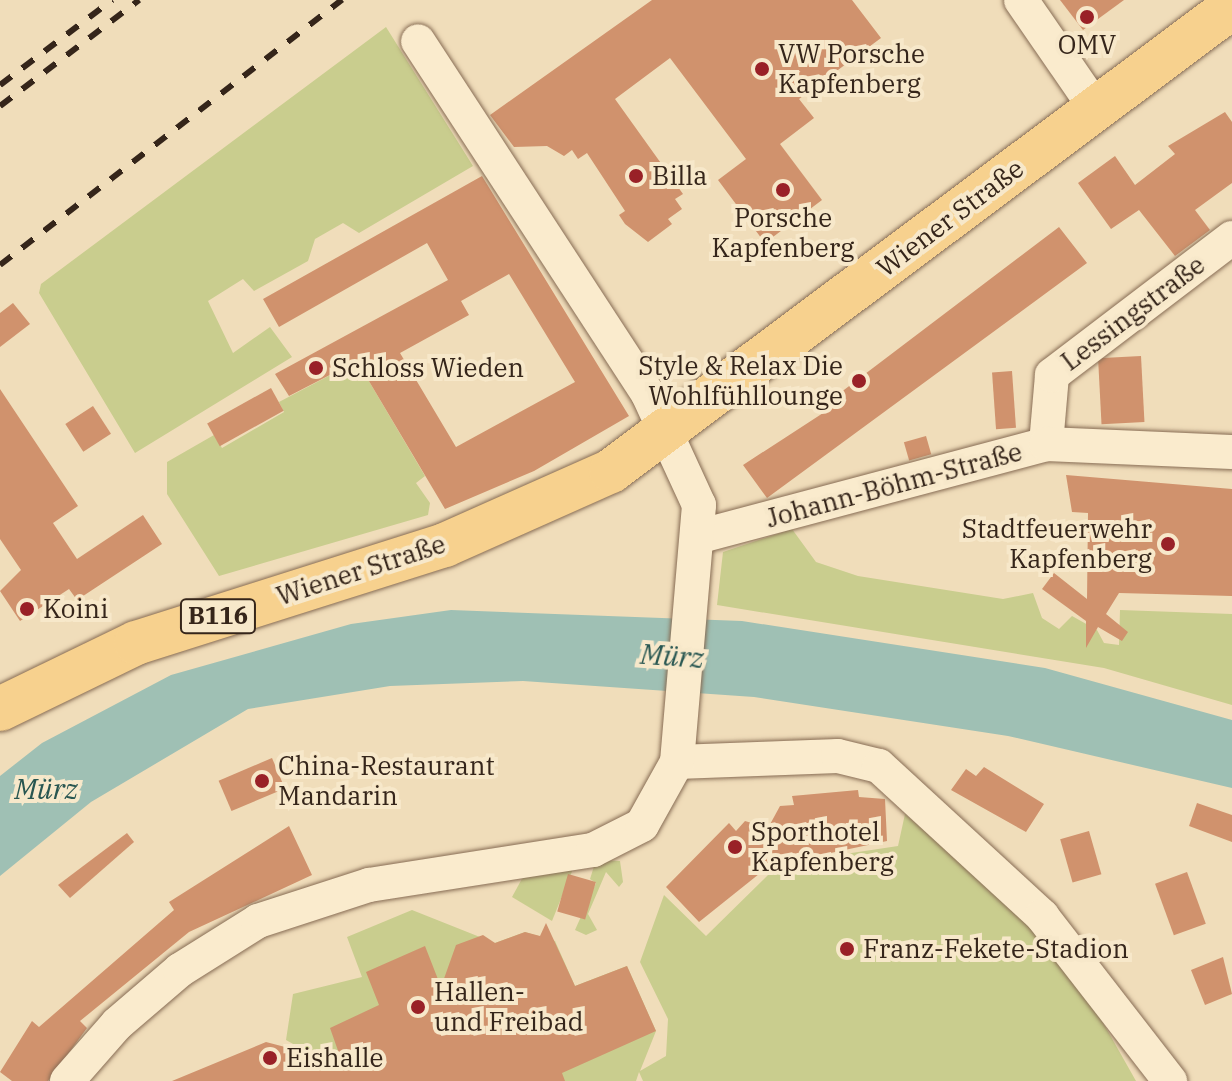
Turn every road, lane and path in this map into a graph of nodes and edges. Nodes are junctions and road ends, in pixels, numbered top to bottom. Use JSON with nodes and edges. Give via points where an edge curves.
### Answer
{"nodes":[{"id":1,"x":1021,"y":0,"type":"edge"},
{"id":2,"x":1232,"y":7,"type":"edge"},
{"id":3,"x":418,"y":41,"type":"dead end"},
{"id":4,"x":1097,"y":110,"type":"junction"},
{"id":5,"x":1232,"y":238,"type":"edge"},
{"id":6,"x":670,"y":432,"type":"junction"},
{"id":7,"x":1046,"y":444,"type":"junction"},
{"id":8,"x":1232,"y":452,"type":"edge"},
{"id":9,"x":701,"y":536,"type":"junction"},
{"id":10,"x":0,"y":709,"type":"edge"},
{"id":11,"x":677,"y":762,"type":"junction"},
{"id":12,"x":67,"y":1081,"type":"edge"},
{"id":13,"x":1170,"y":1081,"type":"edge"}],
"edges":[{"from":1,"to":4,"type":"street"},
{"from":2,"to":4,"type":"main road","name":"Wiener Straße","number":"B116"},
{"from":3,"to":6,"type":"street"},
{"from":4,"to":6,"type":"main road","name":"Wiener Straße","number":"B116"},
{"from":5,"to":7,"type":"street","name":"Lessingstraße","via":[[1052,375]]},
{"from":6,"to":9,"type":"street","via":[[699,505]]},
{"from":6,"to":10,"type":"main road","name":"Wiener Straße","number":"B116","via":[[528,510],[445,545],[136,643]]},
{"from":7,"to":8,"type":"street","name":"Johann-Böhm-Straße"},
{"from":7,"to":9,"type":"street","name":"Johann-Böhm-Straße"},
{"from":9,"to":11,"type":"street"},
{"from":11,"to":12,"type":"street","via":[[642,825],[593,850],[369,885],[258,921],[180,970],[117,1024]]},
{"from":11,"to":13,"type":"street","via":[[838,756],[879,766],[1042,916]]}]}
